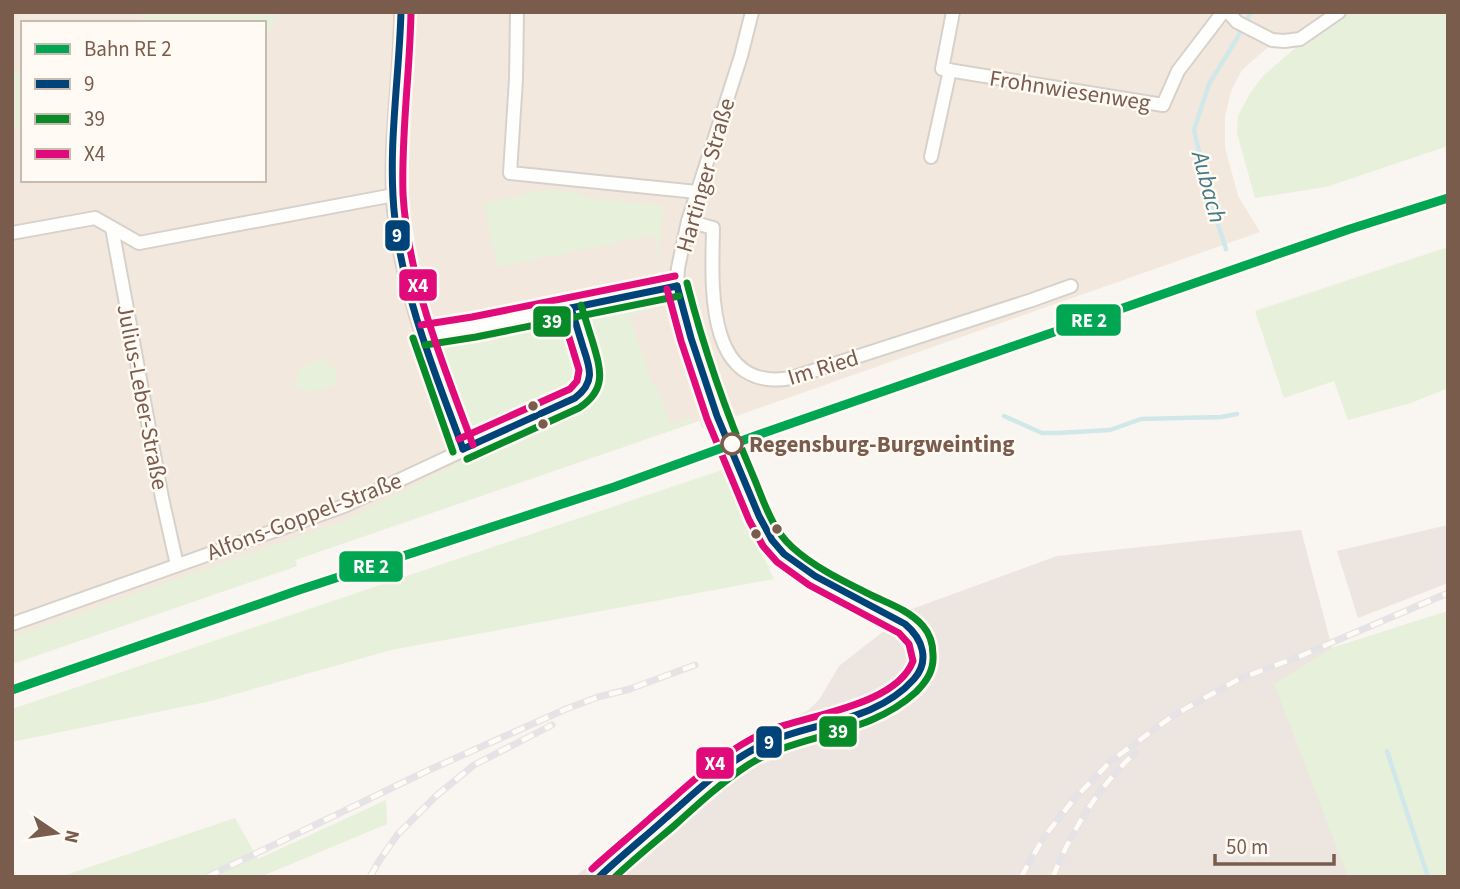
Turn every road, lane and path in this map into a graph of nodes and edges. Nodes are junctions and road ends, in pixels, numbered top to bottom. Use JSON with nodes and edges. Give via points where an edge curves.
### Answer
{"nodes":[{"id":1,"x":401,"y":12,"type":"edge"},
{"id":2,"x":517,"y":12,"type":"edge"},
{"id":3,"x":752,"y":12,"type":"edge"},
{"id":4,"x":953,"y":12,"type":"edge"},
{"id":5,"x":1339,"y":12,"type":"edge"},
{"id":6,"x":1229,"y":16,"type":"edge"},
{"id":7,"x":950,"y":70,"type":"junction"},
{"id":8,"x":931,"y":157,"type":"dead end"},
{"id":9,"x":697,"y":192,"type":"junction"},
{"id":10,"x":394,"y":195,"type":"junction"},
{"id":11,"x":688,"y":221,"type":"junction"},
{"id":12,"x":112,"y":228,"type":"junction"},
{"id":13,"x":12,"y":233,"type":"edge"},
{"id":14,"x":677,"y":286,"type":"junction"},
{"id":15,"x":1072,"y":286,"type":"dead end"},
{"id":16,"x":571,"y":308,"type":"junction"},
{"id":17,"x":423,"y":335,"type":"junction"},
{"id":18,"x":719,"y":419,"type":"tunnel mouth"},
{"id":19,"x":463,"y":449,"type":"junction"},
{"id":20,"x":731,"y":453,"type":"tunnel mouth"},
{"id":21,"x":177,"y":565,"type":"junction"},
{"id":22,"x":12,"y":624,"type":"edge"},
{"id":23,"x":599,"y":877,"type":"edge"}],
"edges":[{"from":1,"to":10,"type":"street"},
{"from":2,"to":9,"type":"street","via":[[510,173]]},
{"from":3,"to":9,"type":"street","name":"Hartinger Straße"},
{"from":4,"to":7,"type":"street","via":[[942,69]]},
{"from":5,"to":6,"type":"street","via":[[1300,39],[1284,41],[1272,40]]},
{"from":6,"to":7,"type":"street","name":"Frohnwiesenweg","via":[[1178,71],[1163,106]]},
{"from":7,"to":8,"type":"street"},
{"from":9,"to":11,"type":"street","name":"Hartinger Straße"},
{"from":10,"to":12,"type":"street","via":[[139,243]]},
{"from":10,"to":17,"type":"street","via":[[408,290]]},
{"from":11,"to":14,"type":"street","name":"Hartinger Straße"},
{"from":11,"to":15,"type":"street","name":"Im Ried","via":[[713,228],[713,307],[723,343],[740,367],[765,380],[791,379]]},
{"from":12,"to":13,"type":"street","via":[[95,218]]},
{"from":12,"to":21,"type":"street","name":"Julius-Leber-Straße"},
{"from":14,"to":16,"type":"street"},
{"from":14,"to":18,"type":"street","name":"Hartinger Straße"},
{"from":16,"to":17,"type":"street"},
{"from":16,"to":19,"type":"street","name":"Alfons-Goppel-Straße","via":[[590,369],[582,393]]},
{"from":17,"to":19,"type":"street"},
{"from":19,"to":21,"type":"street","name":"Alfons-Goppel-Straße","via":[[344,506]]},
{"from":20,"to":23,"type":"street","via":[[766,531],[781,552],[914,633],[923,648],[923,664],[905,689],[872,710],[798,731],[748,753]]},
{"from":21,"to":22,"type":"street","name":"Alfons-Goppel-Straße"}]}
